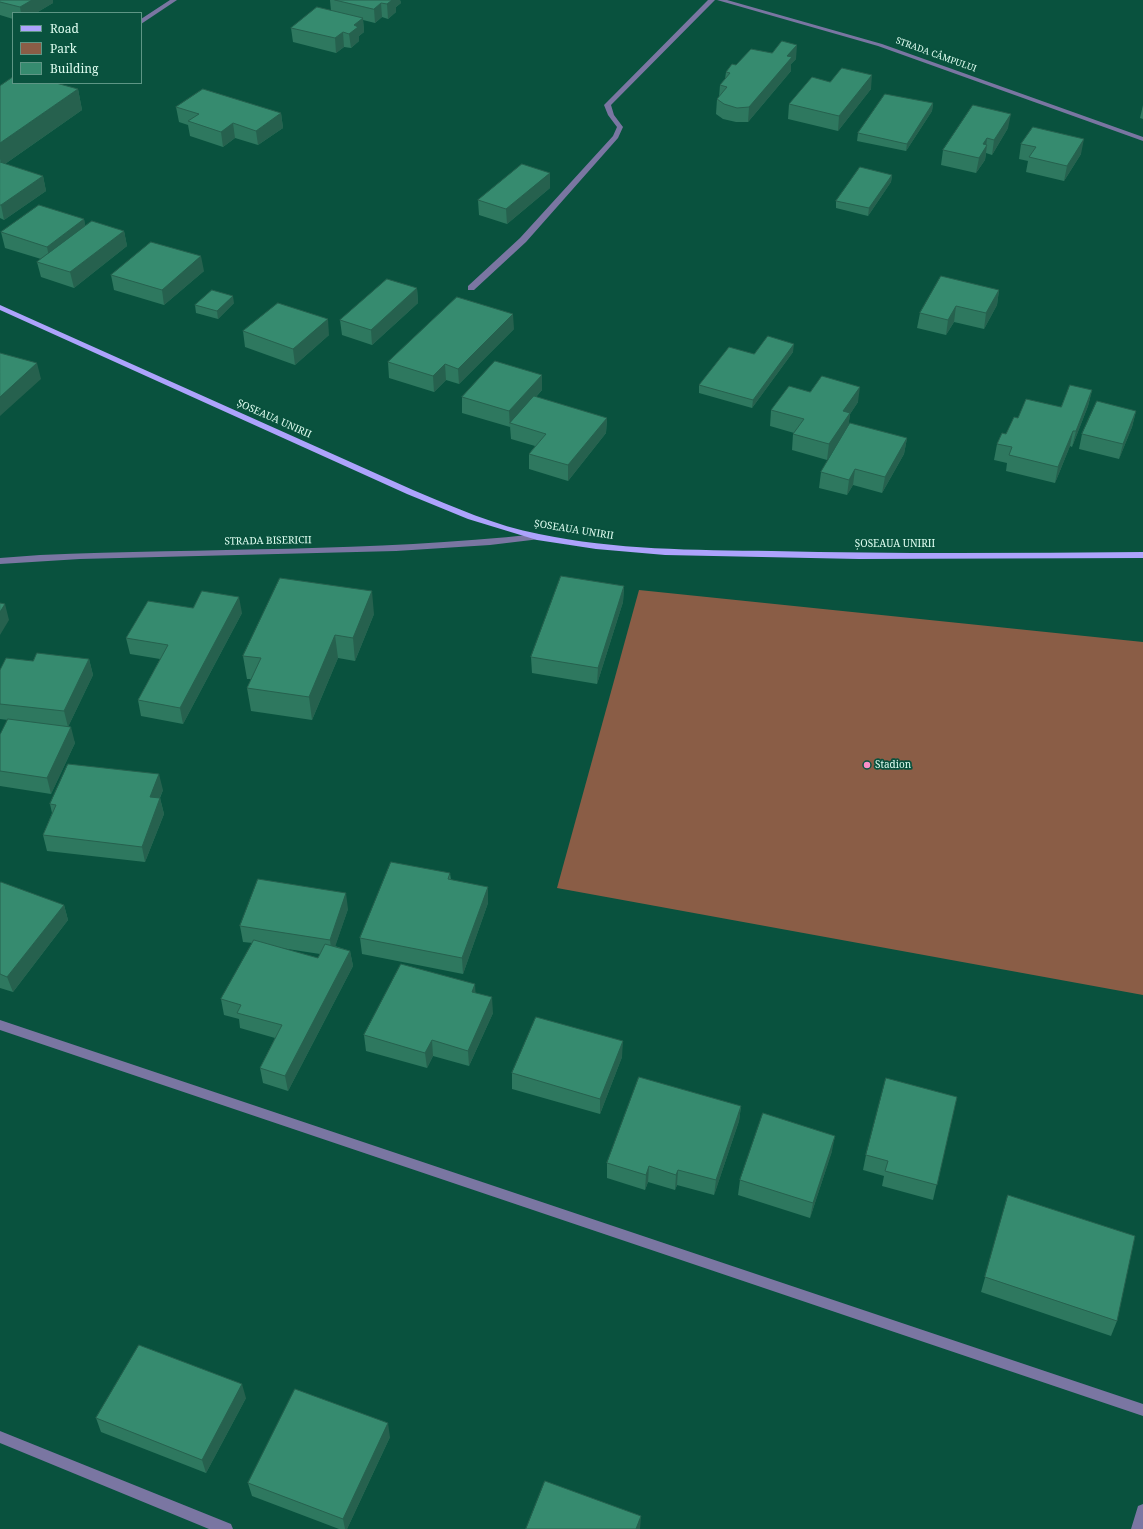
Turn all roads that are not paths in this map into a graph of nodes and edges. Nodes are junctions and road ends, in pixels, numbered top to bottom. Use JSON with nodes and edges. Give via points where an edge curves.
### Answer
{"nodes":[{"id":1,"x":174,"y":0,"type":"edge"},
{"id":2,"x":712,"y":0,"type":"edge"},
{"id":3,"x":720,"y":0,"type":"edge"},
{"id":4,"x":142,"y":21,"type":"edge"},
{"id":5,"x":1143,"y":139,"type":"edge"},
{"id":6,"x":471,"y":288,"type":"dead end"},
{"id":7,"x":0,"y":307,"type":"edge"},
{"id":8,"x":537,"y":537,"type":"junction"},
{"id":9,"x":1143,"y":555,"type":"edge"},
{"id":10,"x":0,"y":561,"type":"edge"},
{"id":11,"x":0,"y":1025,"type":"edge"},
{"id":12,"x":1143,"y":1410,"type":"edge"},
{"id":13,"x":0,"y":1437,"type":"edge"},
{"id":14,"x":1143,"y":1511,"type":"edge"},
{"id":15,"x":226,"y":1529,"type":"edge"},
{"id":16,"x":1138,"y":1529,"type":"edge"}],
"edges":[{"from":1,"to":4,"type":"street"},
{"from":2,"to":6,"type":"street","via":[[607,105],[620,127],[616,137],[523,240]]},
{"from":3,"to":5,"type":"street","name":"STRADA CÂMPULUI","via":[[880,45]]},
{"from":7,"to":8,"type":"main road","name":"ȘOSEAUA UNIRII","via":[[410,492],[471,517]]},
{"from":8,"to":9,"type":"main road","name":"ȘOSEAUA UNIRII","via":[[596,546],[714,553],[859,556]]},
{"from":8,"to":10,"type":"street","name":"STRADA BISERICII","via":[[470,545]]},
{"from":11,"to":12,"type":"street"},
{"from":13,"to":15,"type":"street"},
{"from":14,"to":16,"type":"street"}]}
